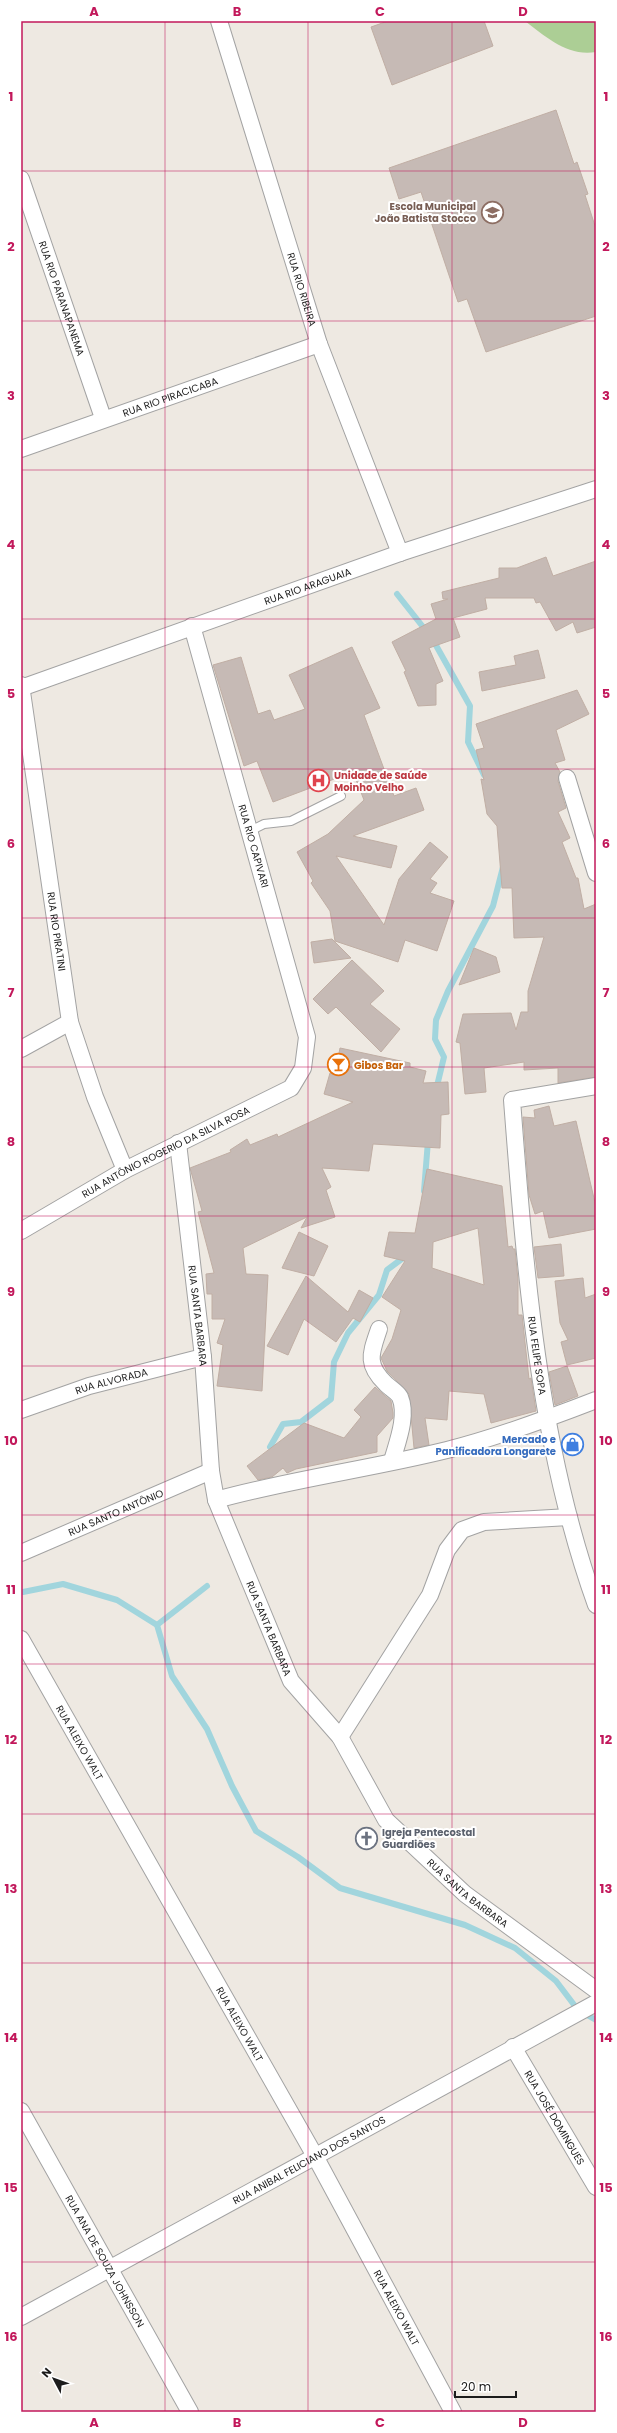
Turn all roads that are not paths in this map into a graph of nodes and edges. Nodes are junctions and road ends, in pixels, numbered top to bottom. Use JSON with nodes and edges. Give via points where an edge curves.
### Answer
{"nodes":[{"id":1,"x":219,"y":21,"type":"edge"},
{"id":2,"x":21,"y":179,"type":"edge"},
{"id":3,"x":320,"y":344,"type":"junction"},
{"id":4,"x":103,"y":418,"type":"junction"},
{"id":5,"x":21,"y":449,"type":"edge"},
{"id":6,"x":596,"y":489,"type":"edge"},
{"id":7,"x":400,"y":553,"type":"junction"},
{"id":8,"x":192,"y":626,"type":"junction"},
{"id":9,"x":21,"y":687,"type":"edge"},
{"id":10,"x":567,"y":778,"type":"dead end"},
{"id":11,"x":341,"y":796,"type":"dead end"},
{"id":12,"x":250,"y":831,"type":"junction"},
{"id":13,"x":596,"y":873,"type":"edge"},
{"id":14,"x":70,"y":1022,"type":"junction"},
{"id":15,"x":21,"y":1050,"type":"edge"},
{"id":16,"x":304,"y":1068,"type":"joint"},
{"id":17,"x":596,"y":1086,"type":"edge"},
{"id":18,"x":178,"y":1144,"type":"junction"},
{"id":19,"x":125,"y":1170,"type":"junction"},
{"id":20,"x":21,"y":1231,"type":"edge"},
{"id":21,"x":379,"y":1328,"type":"dead end"},
{"id":22,"x":203,"y":1357,"type":"junction"},
{"id":23,"x":596,"y":1400,"type":"edge"},
{"id":24,"x":21,"y":1410,"type":"edge"},
{"id":25,"x":548,"y":1419,"type":"junction"},
{"id":26,"x":392,"y":1461,"type":"junction"},
{"id":27,"x":211,"y":1471,"type":"junction"},
{"id":28,"x":216,"y":1500,"type":"junction"},
{"id":29,"x":568,"y":1518,"type":"junction"},
{"id":30,"x":21,"y":1553,"type":"edge"},
{"id":31,"x":596,"y":1605,"type":"edge"},
{"id":32,"x":21,"y":1639,"type":"edge"},
{"id":33,"x":340,"y":1737,"type":"junction"},
{"id":34,"x":596,"y":1990,"type":"edge"},
{"id":35,"x":596,"y":2003,"type":"edge"},
{"id":36,"x":513,"y":2047,"type":"junction"},
{"id":37,"x":21,"y":2111,"type":"edge"},
{"id":38,"x":315,"y":2156,"type":"junction"},
{"id":39,"x":596,"y":2188,"type":"edge"},
{"id":40,"x":111,"y":2268,"type":"junction"},
{"id":41,"x":21,"y":2317,"type":"edge"},
{"id":42,"x":190,"y":2412,"type":"edge"},
{"id":43,"x":453,"y":2412,"type":"edge"}],
"edges":[{"from":1,"to":3,"type":"street","name":"RUA RIO RIBEIRA"},
{"from":2,"to":4,"type":"street","name":"RUA RIO PARANAPANEMA"},
{"from":3,"to":4,"type":"street","name":"RUA RIO PIRACICABA"},
{"from":3,"to":7,"type":"street","name":"RUA RIO RIBEIRA"},
{"from":4,"to":5,"type":"street","name":"RUA RIO PIRACICABA"},
{"from":6,"to":7,"type":"street","name":"RUA RIO ARAGUAIA"},
{"from":7,"to":8,"type":"street","name":"RUA RIO ARAGUAIA"},
{"from":8,"to":9,"type":"street","name":"RUA RIO ARAGUAIA"},
{"from":8,"to":12,"type":"street","name":"RUA RIO CAPIVARI"},
{"from":9,"to":14,"type":"street","name":"RUA RIO PIRATINI"},
{"from":10,"to":13,"type":"street"},
{"from":11,"to":12,"type":"lane","via":[[291,822],[264,824]]},
{"from":12,"to":16,"type":"street","name":"RUA RIO CAPIVARI","via":[[307,1037]]},
{"from":14,"to":15,"type":"street"},
{"from":14,"to":19,"type":"street","name":"RUA RIO PIRATINI","via":[[95,1097]]},
{"from":16,"to":18,"type":"street","name":"RUA ANTÔNIO ROGERIO DA SILVA ROSA","via":[[291,1088]]},
{"from":17,"to":25,"type":"street","name":"RUA FELIPE SOPA","via":[[512,1100],[523,1244]]},
{"from":18,"to":19,"type":"street","name":"RUA ANTÔNIO ROGERIO DA SILVA ROSA"},
{"from":18,"to":22,"type":"street","name":"RUA SANTA BARBARA"},
{"from":19,"to":20,"type":"street","name":"RUA ANTÔNIO ROGERIO DA SILVA ROSA"},
{"from":21,"to":26,"type":"street","via":[[371,1355],[372,1366],[378,1377],[399,1396],[403,1408],[401,1430]]},
{"from":22,"to":24,"type":"street","name":"RUA ALVORADA","via":[[89,1386]]},
{"from":22,"to":27,"type":"street","name":"RUA SANTA BARBARA"},
{"from":23,"to":25,"type":"street"},
{"from":25,"to":26,"type":"street","via":[[447,1450]]},
{"from":25,"to":29,"type":"street","name":"RUA FELIPE SOPA"},
{"from":26,"to":28,"type":"street","via":[[259,1488]]},
{"from":27,"to":28,"type":"street","name":"RUA SANTA BARBARA"},
{"from":27,"to":30,"type":"street","name":"RUA SANTO ANTÔNIO"},
{"from":28,"to":33,"type":"street","name":"RUA SANTA BARBARA","via":[[291,1681]]},
{"from":29,"to":31,"type":"street","name":"RUA FELIPE SOPA","via":[[576,1550]]},
{"from":29,"to":33,"type":"street","via":[[484,1522],[462,1530],[447,1550],[430,1595]]},
{"from":32,"to":38,"type":"street","name":"RUA ALEIXO WALT"},
{"from":33,"to":34,"type":"street","name":"RUA SANTA BARBARA","via":[[386,1820],[465,1894]]},
{"from":35,"to":36,"type":"street","name":"RUA ANIBAL FELICIANO DOS SANTOS"},
{"from":36,"to":38,"type":"street","name":"RUA ANIBAL FELICIANO DOS SANTOS"},
{"from":36,"to":39,"type":"street","name":"RUA JOSÉ DOMINGUES"},
{"from":37,"to":40,"type":"street","name":"RUA ANA DE SOUZA JOHNSSON"},
{"from":38,"to":40,"type":"street","name":"RUA ANIBAL FELICIANO DOS SANTOS"},
{"from":38,"to":43,"type":"street","name":"RUA ALEIXO WALT"},
{"from":40,"to":41,"type":"street","name":"RUA ANIBAL FELICIANO DOS SANTOS"},
{"from":40,"to":42,"type":"street","name":"RUA ANA DE SOUZA JOHNSSON"}]}
